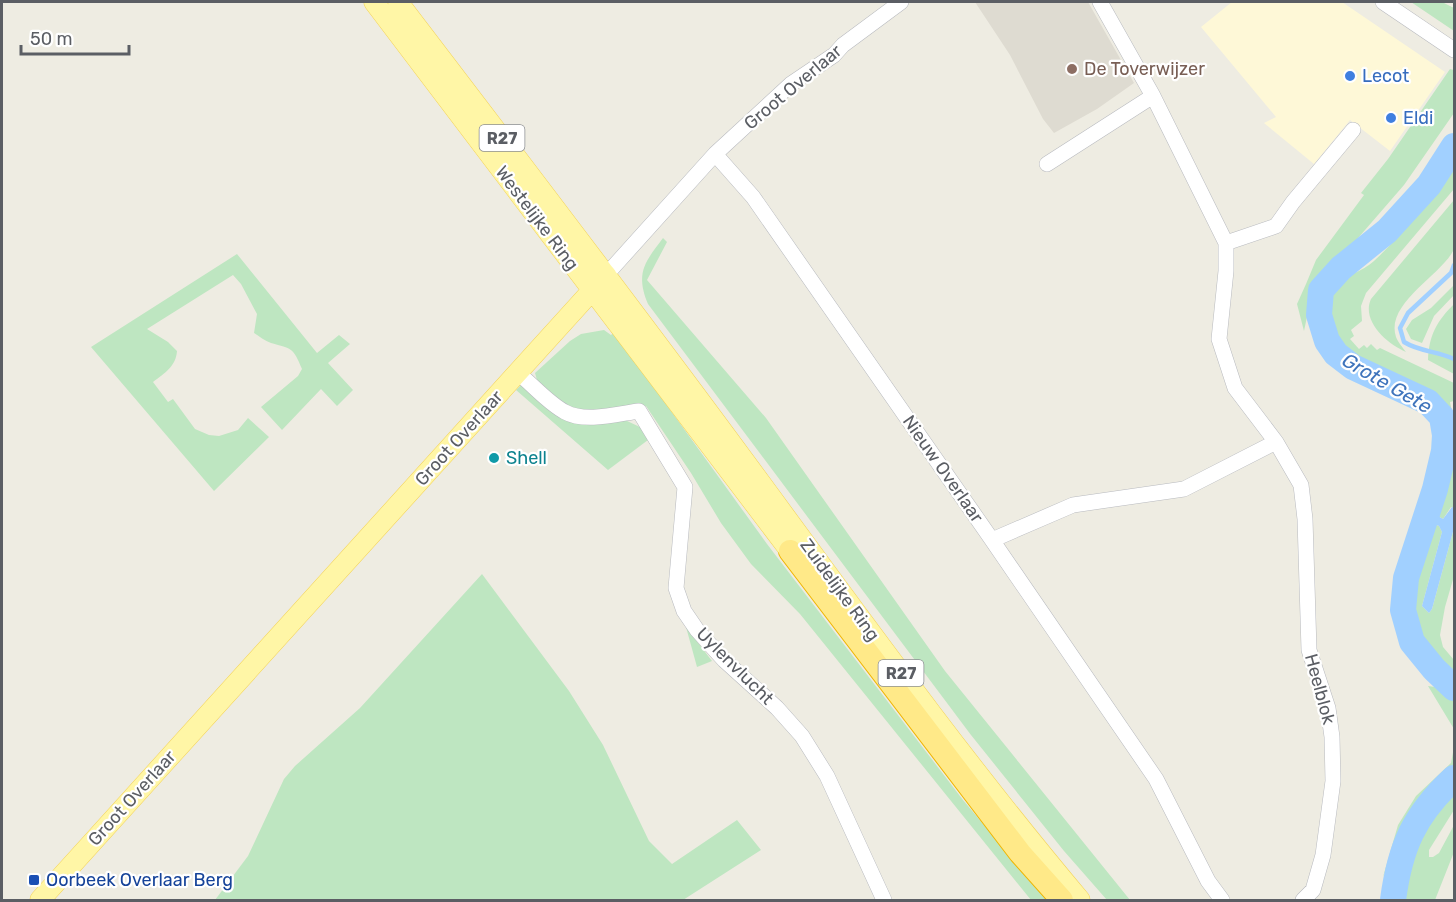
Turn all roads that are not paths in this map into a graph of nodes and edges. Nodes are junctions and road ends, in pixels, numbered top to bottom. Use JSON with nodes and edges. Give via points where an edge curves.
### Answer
{"nodes":[{"id":1,"x":374,"y":2,"type":"edge"},
{"id":2,"x":398,"y":2,"type":"edge"},
{"id":3,"x":901,"y":2,"type":"edge"},
{"id":4,"x":1100,"y":2,"type":"edge"},
{"id":5,"x":1383,"y":2,"type":"edge"},
{"id":6,"x":1455,"y":50,"type":"edge"},
{"id":7,"x":1153,"y":96,"type":"junction"},
{"id":8,"x":1353,"y":130,"type":"dead end"},
{"id":9,"x":715,"y":154,"type":"junction"},
{"id":10,"x":1047,"y":164,"type":"dead end"},
{"id":11,"x":1226,"y":243,"type":"junction"},
{"id":12,"x":606,"y":274,"type":"junction"},
{"id":13,"x":592,"y":291,"type":"junction"},
{"id":14,"x":518,"y":373,"type":"junction"},
{"id":15,"x":1276,"y":442,"type":"junction"},
{"id":16,"x":992,"y":540,"type":"junction"},
{"id":17,"x":790,"y":551,"type":"joint"},
{"id":18,"x":40,"y":900,"type":"edge"},
{"id":19,"x":884,"y":900,"type":"edge"},
{"id":20,"x":1062,"y":900,"type":"edge"},
{"id":21,"x":1080,"y":900,"type":"edge"},
{"id":22,"x":1222,"y":900,"type":"edge"},
{"id":23,"x":1303,"y":900,"type":"edge"}],
"edges":[{"from":1,"to":13,"type":"main road","name":"Westelijke Ring","number":"R27"},
{"from":2,"to":12,"type":"main road","name":"Westelijke Ring","number":"R27"},
{"from":3,"to":9,"type":"street","name":"Groot Overlaar","via":[[791,84]]},
{"from":4,"to":7,"type":"street"},
{"from":5,"to":6,"type":"street"},
{"from":7,"to":10,"type":"street"},
{"from":7,"to":11,"type":"street"},
{"from":8,"to":11,"type":"street","via":[[1276,226]]},
{"from":9,"to":12,"type":"street","name":"Groot Overlaar"},
{"from":9,"to":16,"type":"street","name":"Nieuw Overlaar","via":[[753,197]]},
{"from":11,"to":15,"type":"street","via":[[1220,339],[1235,388]]},
{"from":12,"to":13,"type":"main road","name":"Groot Overlaar"},
{"from":12,"to":21,"type":"main road","name":"Zuidelijke Ring","number":"R27","via":[[961,753]]},
{"from":13,"to":14,"type":"main road","name":"Groot Overlaar"},
{"from":13,"to":17,"type":"main road","name":"Zuidelijke Ring","number":"R27"},
{"from":14,"to":18,"type":"main road","name":"Groot Overlaar"},
{"from":14,"to":19,"type":"street","name":"Uylenvlucht","via":[[575,416],[639,411],[685,487],[676,588],[684,611],[724,660],[802,736],[827,776]]},
{"from":15,"to":16,"type":"street","name":"Nieuw Overlaar","via":[[1184,489],[1073,505]]},
{"from":15,"to":23,"type":"street","name":"Heelblok","via":[[1300,485],[1305,519],[1309,650],[1328,708],[1332,737],[1333,781],[1323,855],[1313,890]]},
{"from":16,"to":22,"type":"street","via":[[1156,779],[1208,881]]},
{"from":17,"to":20,"type":"highway","name":"Zuidelijke Ring","number":"R27","via":[[1020,853]]}]}
